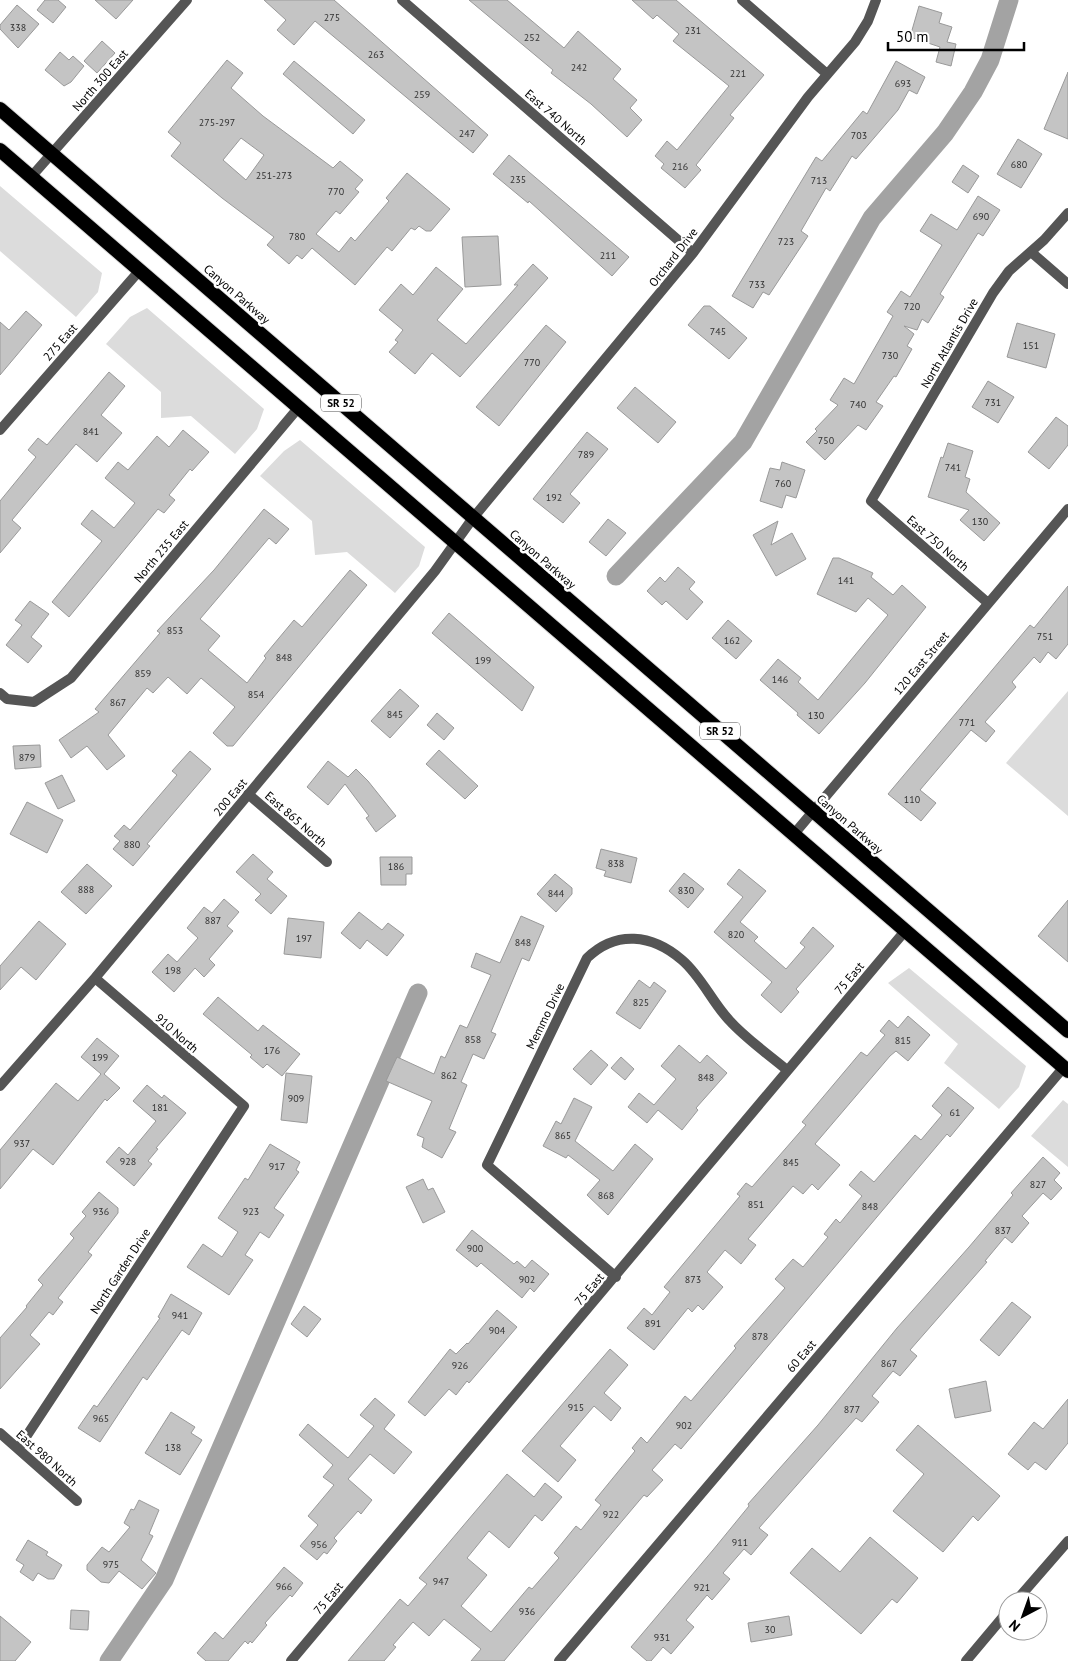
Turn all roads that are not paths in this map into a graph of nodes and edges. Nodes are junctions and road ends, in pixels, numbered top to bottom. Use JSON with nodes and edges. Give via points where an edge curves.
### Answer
{"nodes":[{"id":1,"x":187,"y":0,"type":"edge"},
{"id":2,"x":402,"y":0,"type":"edge"},
{"id":3,"x":742,"y":0,"type":"edge"},
{"id":4,"x":876,"y":0,"type":"edge"},
{"id":5,"x":827,"y":74,"type":"junction"},
{"id":6,"x":0,"y":109,"type":"edge"},
{"id":7,"x":0,"y":150,"type":"edge"},
{"id":8,"x":52,"y":154,"type":"junction"},
{"id":9,"x":31,"y":177,"type":"junction"},
{"id":10,"x":1068,"y":213,"type":"edge"},
{"id":11,"x":1031,"y":252,"type":"junction"},
{"id":12,"x":693,"y":253,"type":"junction"},
{"id":13,"x":140,"y":270,"type":"junction"},
{"id":14,"x":1068,"y":284,"type":"edge"},
{"id":15,"x":299,"y":407,"type":"junction"},
{"id":16,"x":0,"y":430,"type":"edge"},
{"id":17,"x":871,"y":501,"type":"joint"},
{"id":18,"x":1068,"y":508,"type":"edge"},
{"id":19,"x":473,"y":518,"type":"junction"},
{"id":20,"x":456,"y":542,"type":"junction"},
{"id":21,"x":988,"y":603,"type":"junction"},
{"id":22,"x":0,"y":693,"type":"edge"},
{"id":23,"x":248,"y":794,"type":"junction"},
{"id":24,"x":813,"y":811,"type":"junction"},
{"id":25,"x":794,"y":834,"type":"junction"},
{"id":26,"x":327,"y":862,"type":"dead end"},
{"id":27,"x":905,"y":931,"type":"junction"},
{"id":28,"x":95,"y":978,"type":"junction"},
{"id":29,"x":1068,"y":1031,"type":"edge"},
{"id":30,"x":1066,"y":1069,"type":"edge"},
{"id":31,"x":787,"y":1070,"type":"junction"},
{"id":32,"x":0,"y":1086,"type":"edge"},
{"id":33,"x":244,"y":1106,"type":"joint"},
{"id":34,"x":616,"y":1277,"type":"junction"},
{"id":35,"x":0,"y":1433,"type":"edge"},
{"id":36,"x":18,"y":1449,"type":"junction"},
{"id":37,"x":76,"y":1501,"type":"dead end"},
{"id":38,"x":1068,"y":1541,"type":"edge"},
{"id":39,"x":1025,"y":1591,"type":"edge"},
{"id":40,"x":998,"y":1623,"type":"edge"},
{"id":41,"x":291,"y":1661,"type":"edge"},
{"id":42,"x":558,"y":1661,"type":"edge"},
{"id":43,"x":966,"y":1661,"type":"edge"}],
"edges":[{"from":1,"to":8,"type":"street","name":"North 300 East"},
{"from":2,"to":12,"type":"street","name":"East 740 North"},
{"from":3,"to":5,"type":"street"},
{"from":4,"to":5,"type":"street","name":"Orchard Drive","via":[[855,42]]},
{"from":5,"to":12,"type":"street","name":"Orchard Drive"},
{"from":6,"to":8,"type":"highway","name":"Canyon Parkway","number":"SR 52"},
{"from":7,"to":9,"type":"highway","number":"SR 52"},
{"from":8,"to":9,"type":"street","name":"North 300 East"},
{"from":8,"to":19,"type":"highway","name":"Canyon Parkway","number":"SR 52"},
{"from":9,"to":13,"type":"highway","number":"SR 52"},
{"from":10,"to":11,"type":"street","name":"North Atlantis Drive"},
{"from":11,"to":14,"type":"street"},
{"from":11,"to":17,"type":"street","name":"North Atlantis Drive","via":[[1009,271],[993,293]]},
{"from":12,"to":19,"type":"street","name":"Orchard Drive"},
{"from":13,"to":15,"type":"highway","number":"SR 52"},
{"from":13,"to":16,"type":"street","name":"275 East"},
{"from":15,"to":20,"type":"highway","number":"SR 52"},
{"from":15,"to":22,"type":"street","name":"North 235 East","via":[[71,678],[34,702],[7,699]]},
{"from":17,"to":21,"type":"street","name":"East 750 North"},
{"from":18,"to":21,"type":"street","name":"120 East Street"},
{"from":19,"to":20,"type":"street","name":"200 East"},
{"from":19,"to":24,"type":"highway","name":"Canyon Parkway","number":"SR 52"},
{"from":20,"to":23,"type":"street","name":"200 East"},
{"from":20,"to":25,"type":"highway","number":"SR 52"},
{"from":21,"to":24,"type":"street","name":"120 East Street"},
{"from":23,"to":26,"type":"street","name":"East 865 North"},
{"from":23,"to":28,"type":"street","name":"200 East"},
{"from":24,"to":25,"type":"street","name":"120 East Street"},
{"from":24,"to":29,"type":"highway","name":"Canyon Parkway","number":"SR 52"},
{"from":25,"to":27,"type":"highway","number":"SR 52"},
{"from":27,"to":30,"type":"highway","number":"SR 52"},
{"from":27,"to":31,"type":"street","name":"75 East"},
{"from":28,"to":32,"type":"street","name":"200 East"},
{"from":28,"to":33,"type":"street","name":"910 North"},
{"from":30,"to":42,"type":"street","name":"60 East"},
{"from":31,"to":34,"type":"street","name":"75 East"},
{"from":31,"to":34,"type":"street","name":"Memmo Drive","via":[[729,1020],[682,960],[659,946],[640,938],[624,938],[599,947],[587,958],[487,1165]]},
{"from":33,"to":36,"type":"street","name":"North Garden Drive"},
{"from":34,"to":41,"type":"street","name":"75 East"},
{"from":35,"to":36,"type":"street","name":"East 980 North"},
{"from":36,"to":37,"type":"street","name":"East 980 North"},
{"from":38,"to":39,"type":"street"},
{"from":40,"to":43,"type":"street"}]}
